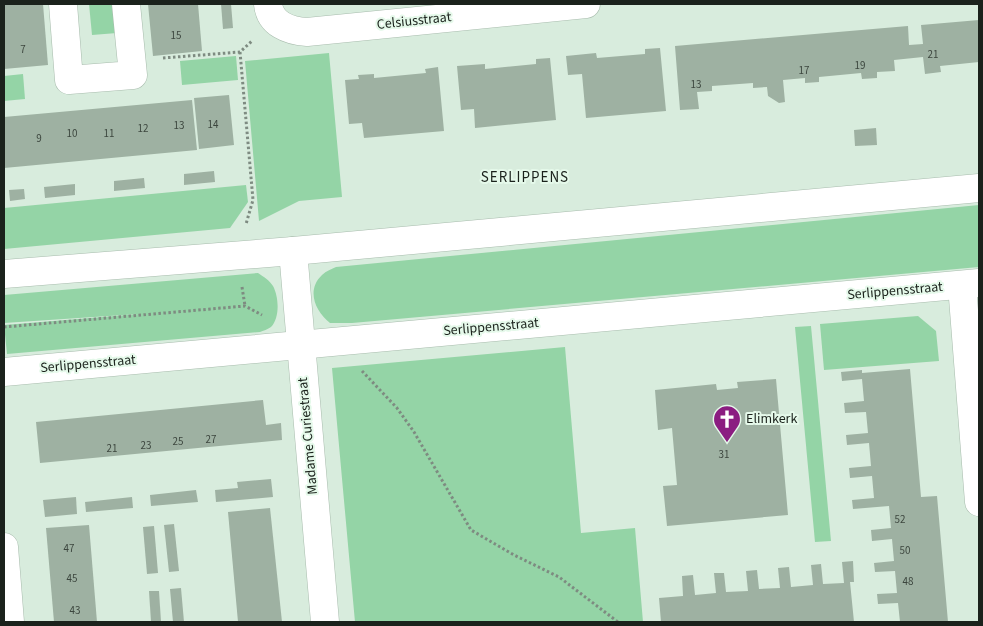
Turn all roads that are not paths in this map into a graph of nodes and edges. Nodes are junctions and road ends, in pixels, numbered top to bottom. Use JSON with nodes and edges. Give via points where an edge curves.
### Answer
{"nodes":[{"id":1,"x":63,"y":4,"type":"edge"},
{"id":2,"x":126,"y":4,"type":"edge"},
{"id":3,"x":586,"y":4,"type":"edge"},
{"id":4,"x":272,"y":12,"type":"edge"},
{"id":5,"x":979,"y":188,"type":"edge"},
{"id":6,"x":293,"y":251,"type":"junction"},
{"id":7,"x":4,"y":274,"type":"edge"},
{"id":8,"x":970,"y":284,"type":"edge"},
{"id":9,"x":300,"y":344,"type":"junction"},
{"id":10,"x":4,"y":372,"type":"edge"},
{"id":11,"x":979,"y":502,"type":"edge"},
{"id":12,"x":4,"y":546,"type":"edge"},
{"id":13,"x":10,"y":622,"type":"edge"},
{"id":14,"x":325,"y":622,"type":"edge"}],
"edges":[{"from":1,"to":2,"type":"street","via":[[69,80],[133,75]]},
{"from":3,"to":4,"type":"street","name":"Celsiusstraat","via":[[307,32],[284,28]]},
{"from":5,"to":6,"type":"street"},
{"from":6,"to":7,"type":"street"},
{"from":6,"to":9,"type":"street","name":"Madame Curiestraat"},
{"from":8,"to":9,"type":"street","name":"Serlippensstraat"},
{"from":8,"to":11,"type":"street"},
{"from":9,"to":10,"type":"street","name":"Serlippensstraat"},
{"from":9,"to":14,"type":"street","name":"Madame Curiestraat"},
{"from":12,"to":13,"type":"street"}]}
